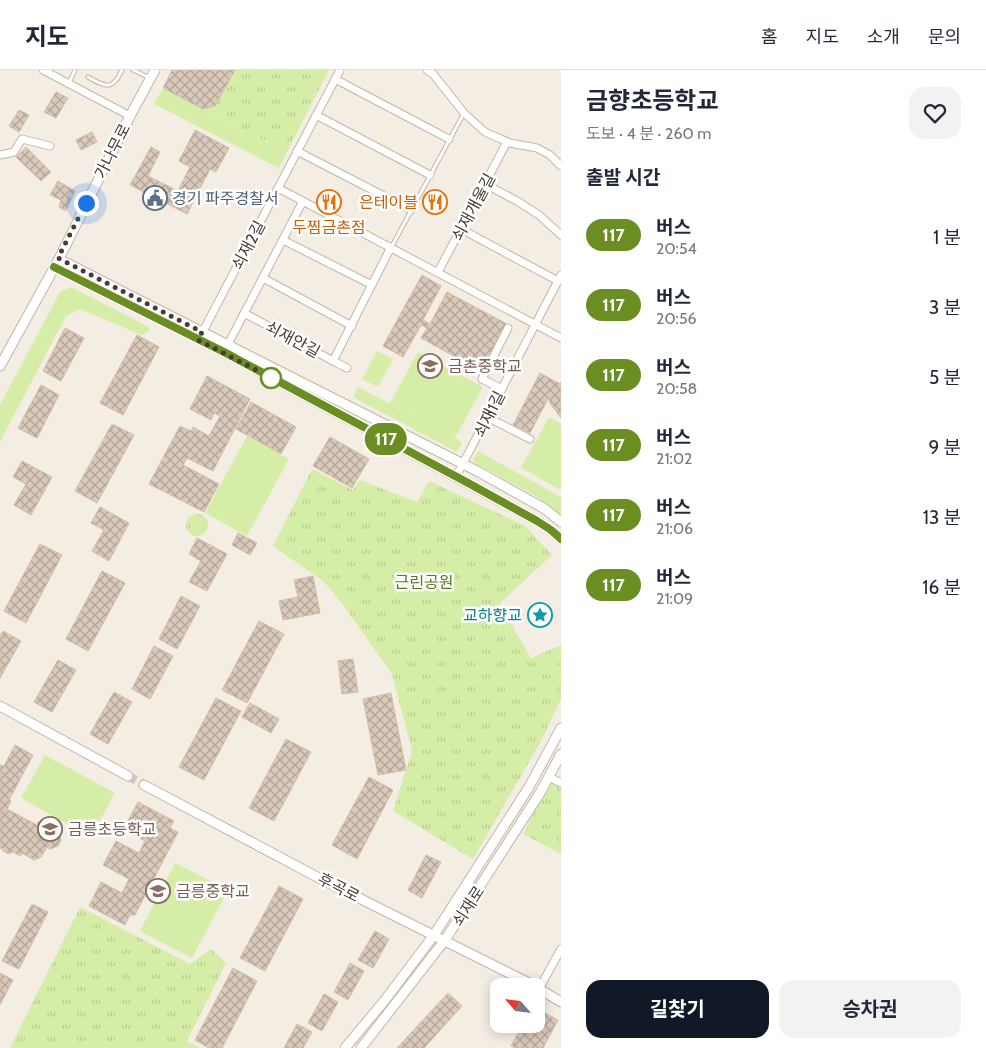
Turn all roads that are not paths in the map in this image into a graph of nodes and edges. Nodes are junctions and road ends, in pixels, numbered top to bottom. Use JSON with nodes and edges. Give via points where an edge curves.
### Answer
{"nodes":[{"id":1,"x":43,"y":70,"type":"edge"},
{"id":2,"x":75,"y":70,"type":"edge"},
{"id":3,"x":122,"y":70,"type":"edge"},
{"id":4,"x":133,"y":70,"type":"edge"},
{"id":5,"x":155,"y":70,"type":"edge"},
{"id":6,"x":340,"y":70,"type":"edge"},
{"id":7,"x":426,"y":70,"type":"edge"},
{"id":8,"x":88,"y":77,"type":"dead end"},
{"id":9,"x":150,"y":79,"type":"junction"},
{"id":10,"x":335,"y":79,"type":"junction"},
{"id":11,"x":69,"y":84,"type":"junction"},
{"id":12,"x":464,"y":112,"type":"junction"},
{"id":13,"x":130,"y":116,"type":"junction"},
{"id":14,"x":316,"y":116,"type":"junction"},
{"id":15,"x":449,"y":140,"type":"junction"},
{"id":16,"x":507,"y":142,"type":"junction"},
{"id":17,"x":50,"y":146,"type":"dead end"},
{"id":18,"x":297,"y":151,"type":"junction"},
{"id":19,"x":0,"y":155,"type":"edge"},
{"id":20,"x":561,"y":166,"type":"edge"},
{"id":21,"x":430,"y":175,"type":"junction"},
{"id":22,"x":485,"y":184,"type":"junction"},
{"id":23,"x":278,"y":188,"type":"junction"},
{"id":24,"x":303,"y":201,"type":"junction"},
{"id":25,"x":411,"y":210,"type":"junction"},
{"id":26,"x":461,"y":229,"type":"junction"},
{"id":27,"x":561,"y":235,"type":"edge"},
{"id":28,"x":283,"y":240,"type":"junction"},
{"id":29,"x":391,"y":247,"type":"junction"},
{"id":30,"x":58,"y":258,"type":"junction"},
{"id":31,"x":54,"y":267,"type":"junction"},
{"id":32,"x":438,"y":272,"type":"junction"},
{"id":33,"x":263,"y":278,"type":"junction"},
{"id":34,"x":559,"y":278,"type":"edge"},
{"id":35,"x":372,"y":285,"type":"junction"},
{"id":36,"x":244,"y":313,"type":"junction"},
{"id":37,"x":536,"y":324,"type":"junction"},
{"id":38,"x":352,"y":326,"type":"junction"},
{"id":39,"x":508,"y":328,"type":"dead end"},
{"id":40,"x":200,"y":336,"type":"junction"},
{"id":41,"x":561,"y":338,"type":"edge"},
{"id":42,"x":226,"y":349,"type":"junction"},
{"id":43,"x":333,"y":361,"type":"junction"},
{"id":44,"x":0,"y":366,"type":"edge"},
{"id":45,"x":347,"y":368,"type":"dead end"},
{"id":46,"x":502,"y":389,"type":"junction"},
{"id":47,"x":487,"y":417,"type":"junction"},
{"id":48,"x":530,"y":439,"type":"dead end"},
{"id":49,"x":463,"y":464,"type":"junction"},
{"id":50,"x":456,"y":476,"type":"junction"},
{"id":51,"x":561,"y":522,"type":"edge"},
{"id":52,"x":561,"y":539,"type":"edge"},
{"id":53,"x":0,"y":706,"type":"edge"},
{"id":54,"x":561,"y":728,"type":"edge"},
{"id":55,"x":561,"y":754,"type":"edge"},
{"id":56,"x":128,"y":776,"type":"tunnel mouth"},
{"id":57,"x":549,"y":776,"type":"junction"},
{"id":58,"x":561,"y":783,"type":"edge"},
{"id":59,"x":144,"y":785,"type":"tunnel mouth"},
{"id":60,"x":434,"y":935,"type":"junction"},
{"id":61,"x":445,"y":940,"type":"junction"},
{"id":62,"x":561,"y":949,"type":"edge"},
{"id":63,"x":519,"y":978,"type":"edge"},
{"id":64,"x":543,"y":978,"type":"edge"},
{"id":65,"x":545,"y":992,"type":"edge"},
{"id":66,"x":561,"y":1002,"type":"edge"},
{"id":67,"x":345,"y":1048,"type":"edge"},
{"id":68,"x":361,"y":1048,"type":"edge"}],
"edges":[{"from":1,"to":11,"type":"street"},
{"from":2,"to":11,"type":"lane"},
{"from":3,"to":8,"type":"lane","via":[[111,85],[105,86]]},
{"from":4,"to":9,"type":"lane"},
{"from":5,"to":9,"type":"street","name":"가나무로"},
{"from":6,"to":10,"type":"street","name":"쇠재2길"},
{"from":7,"to":12,"type":"street","via":[[433,74]]},
{"from":9,"to":13,"type":"street","name":"가나무로"},
{"from":10,"to":14,"type":"street","name":"쇠재2길"},
{"from":10,"to":15,"type":"street"},
{"from":11,"to":13,"type":"street"},
{"from":12,"to":15,"type":"lane","name":"쇠재안길"},
{"from":12,"to":16,"type":"street","via":[[485,132]]},
{"from":13,"to":30,"type":"street","name":"가나무로"},
{"from":14,"to":18,"type":"street","name":"쇠재2길"},
{"from":14,"to":21,"type":"street"},
{"from":15,"to":21,"type":"lane","name":"쇠재안길"},
{"from":16,"to":20,"type":"street","via":[[537,148],[550,154]]},
{"from":16,"to":22,"type":"street","name":"쇠재개울길"},
{"from":17,"to":19,"type":"street","via":[[22,139],[14,152]]},
{"from":18,"to":23,"type":"street","name":"쇠재2길"},
{"from":18,"to":25,"type":"street"},
{"from":21,"to":25,"type":"lane","name":"쇠재안길"},
{"from":22,"to":26,"type":"street","name":"쇠재개울길"},
{"from":22,"to":27,"type":"street","via":[[532,210]]},
{"from":23,"to":24,"type":"street"},
{"from":23,"to":40,"type":"street","name":"쇠재2길"},
{"from":24,"to":28,"type":"street"},
{"from":24,"to":29,"type":"street"},
{"from":25,"to":29,"type":"lane","name":"쇠재안길"},
{"from":26,"to":32,"type":"street","name":"쇠재개울길"},
{"from":26,"to":34,"type":"street","name":"쇠재1길"},
{"from":28,"to":33,"type":"street"},
{"from":28,"to":35,"type":"street"},
{"from":29,"to":32,"type":"street"},
{"from":29,"to":35,"type":"street","name":"쇠재안길"},
{"from":30,"to":31,"type":"street","name":"가나무로"},
{"from":30,"to":40,"type":"street"},
{"from":31,"to":40,"type":"street"},
{"from":31,"to":44,"type":"street","name":"가나무로"},
{"from":32,"to":37,"type":"street"},
{"from":33,"to":36,"type":"street"},
{"from":33,"to":38,"type":"street"},
{"from":34,"to":37,"type":"street","name":"쇠재1길"},
{"from":35,"to":38,"type":"street","name":"쇠재안길"},
{"from":36,"to":42,"type":"street"},
{"from":36,"to":43,"type":"street","name":"쇠재안길"},
{"from":37,"to":41,"type":"street"},
{"from":37,"to":46,"type":"street","name":"쇠재1길"},
{"from":38,"to":43,"type":"street","name":"쇠재안길"},
{"from":39,"to":46,"type":"street","via":[[482,379]]},
{"from":40,"to":42,"type":"street"},
{"from":42,"to":49,"type":"street"},
{"from":42,"to":50,"type":"street"},
{"from":43,"to":45,"type":"street"},
{"from":46,"to":47,"type":"street","name":"쇠재1길"},
{"from":47,"to":48,"type":"street"},
{"from":47,"to":49,"type":"street","name":"쇠재1길"},
{"from":49,"to":50,"type":"street","name":"쇠재1길"},
{"from":49,"to":51,"type":"street","via":[[545,509]]},
{"from":50,"to":52,"type":"street","via":[[537,521]]},
{"from":53,"to":56,"type":"street"},
{"from":54,"to":60,"type":"street","name":"쇠재로","via":[[529,787]]},
{"from":55,"to":57,"type":"street","name":"쇠재로"},
{"from":57,"to":58,"type":"street"},
{"from":57,"to":61,"type":"street","name":"쇠재로"},
{"from":59,"to":60,"type":"street","name":"후곡로"},
{"from":60,"to":61,"type":"street","name":"후곡로"},
{"from":60,"to":67,"type":"street","name":"쇠재로"},
{"from":61,"to":63,"type":"street","name":"후곡로"},
{"from":61,"to":68,"type":"street","name":"쇠재로"},
{"from":62,"to":64,"type":"street"},
{"from":65,"to":66,"type":"street","name":"후곡로"}]}
